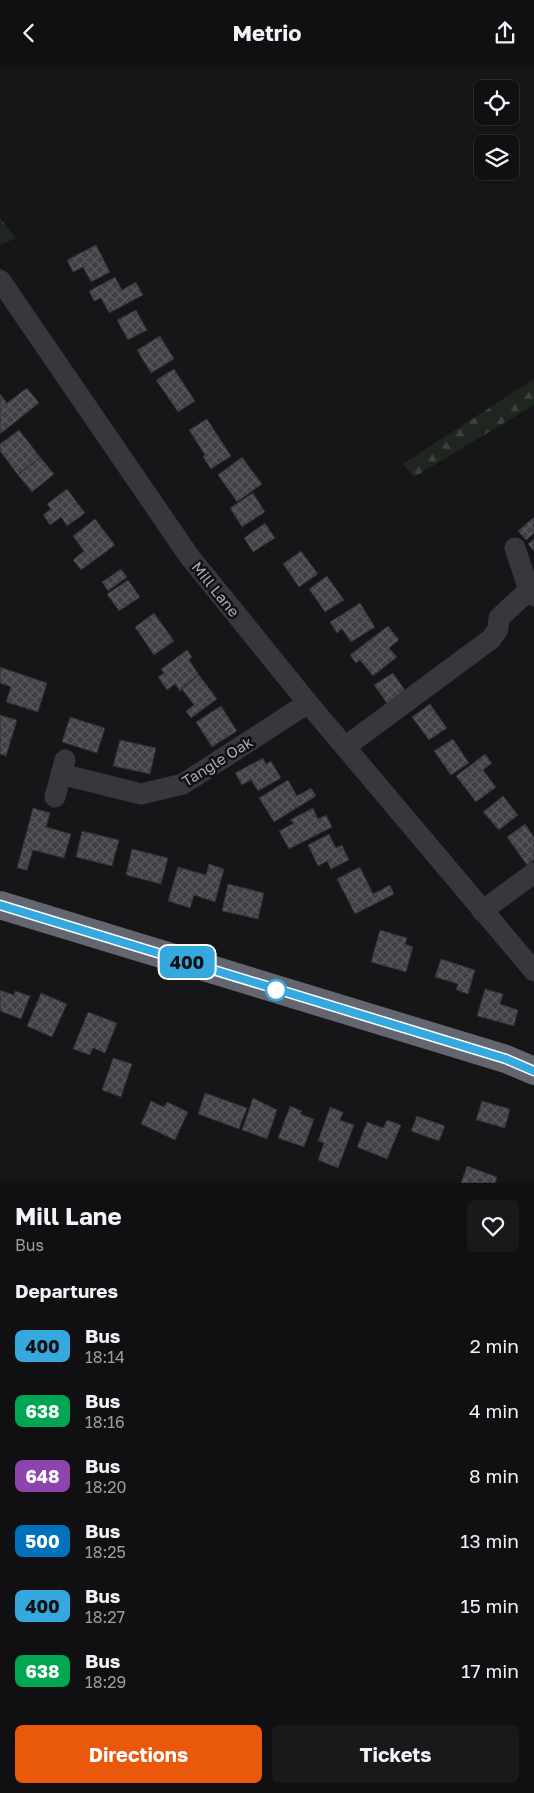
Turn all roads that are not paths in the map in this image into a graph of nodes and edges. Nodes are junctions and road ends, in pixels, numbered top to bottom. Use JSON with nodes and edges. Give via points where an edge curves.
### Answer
{"nodes":[{"id":1,"x":0,"y":280,"type":"edge"},
{"id":2,"x":515,"y":548,"type":"dead end"},
{"id":3,"x":531,"y":593,"type":"edge"},
{"id":4,"x":308,"y":703,"type":"junction"},
{"id":5,"x":345,"y":747,"type":"junction"},
{"id":6,"x":55,"y":797,"type":"dead end"},
{"id":7,"x":534,"y":873,"type":"edge"},
{"id":8,"x":1,"y":910,"type":"edge"},
{"id":9,"x":482,"y":911,"type":"junction"},
{"id":10,"x":534,"y":971,"type":"edge"},
{"id":11,"x":534,"y":1071,"type":"edge"}],
"edges":[{"from":1,"to":4,"type":"street","name":"Mill Lane","via":[[189,556]]},
{"from":2,"to":3,"type":"street"},
{"from":3,"to":5,"type":"street","via":[[499,618],[498,629],[491,639]]},
{"from":4,"to":5,"type":"street","name":"Mill Lane"},
{"from":4,"to":6,"type":"street","name":"Tangle Oak","via":[[183,784],[141,794],[63,767]]},
{"from":5,"to":9,"type":"street","name":"Mill Lane"},
{"from":7,"to":9,"type":"street"},
{"from":8,"to":11,"type":"highway","via":[[506,1059]]},
{"from":9,"to":10,"type":"street","name":"Mill Lane"}]}
